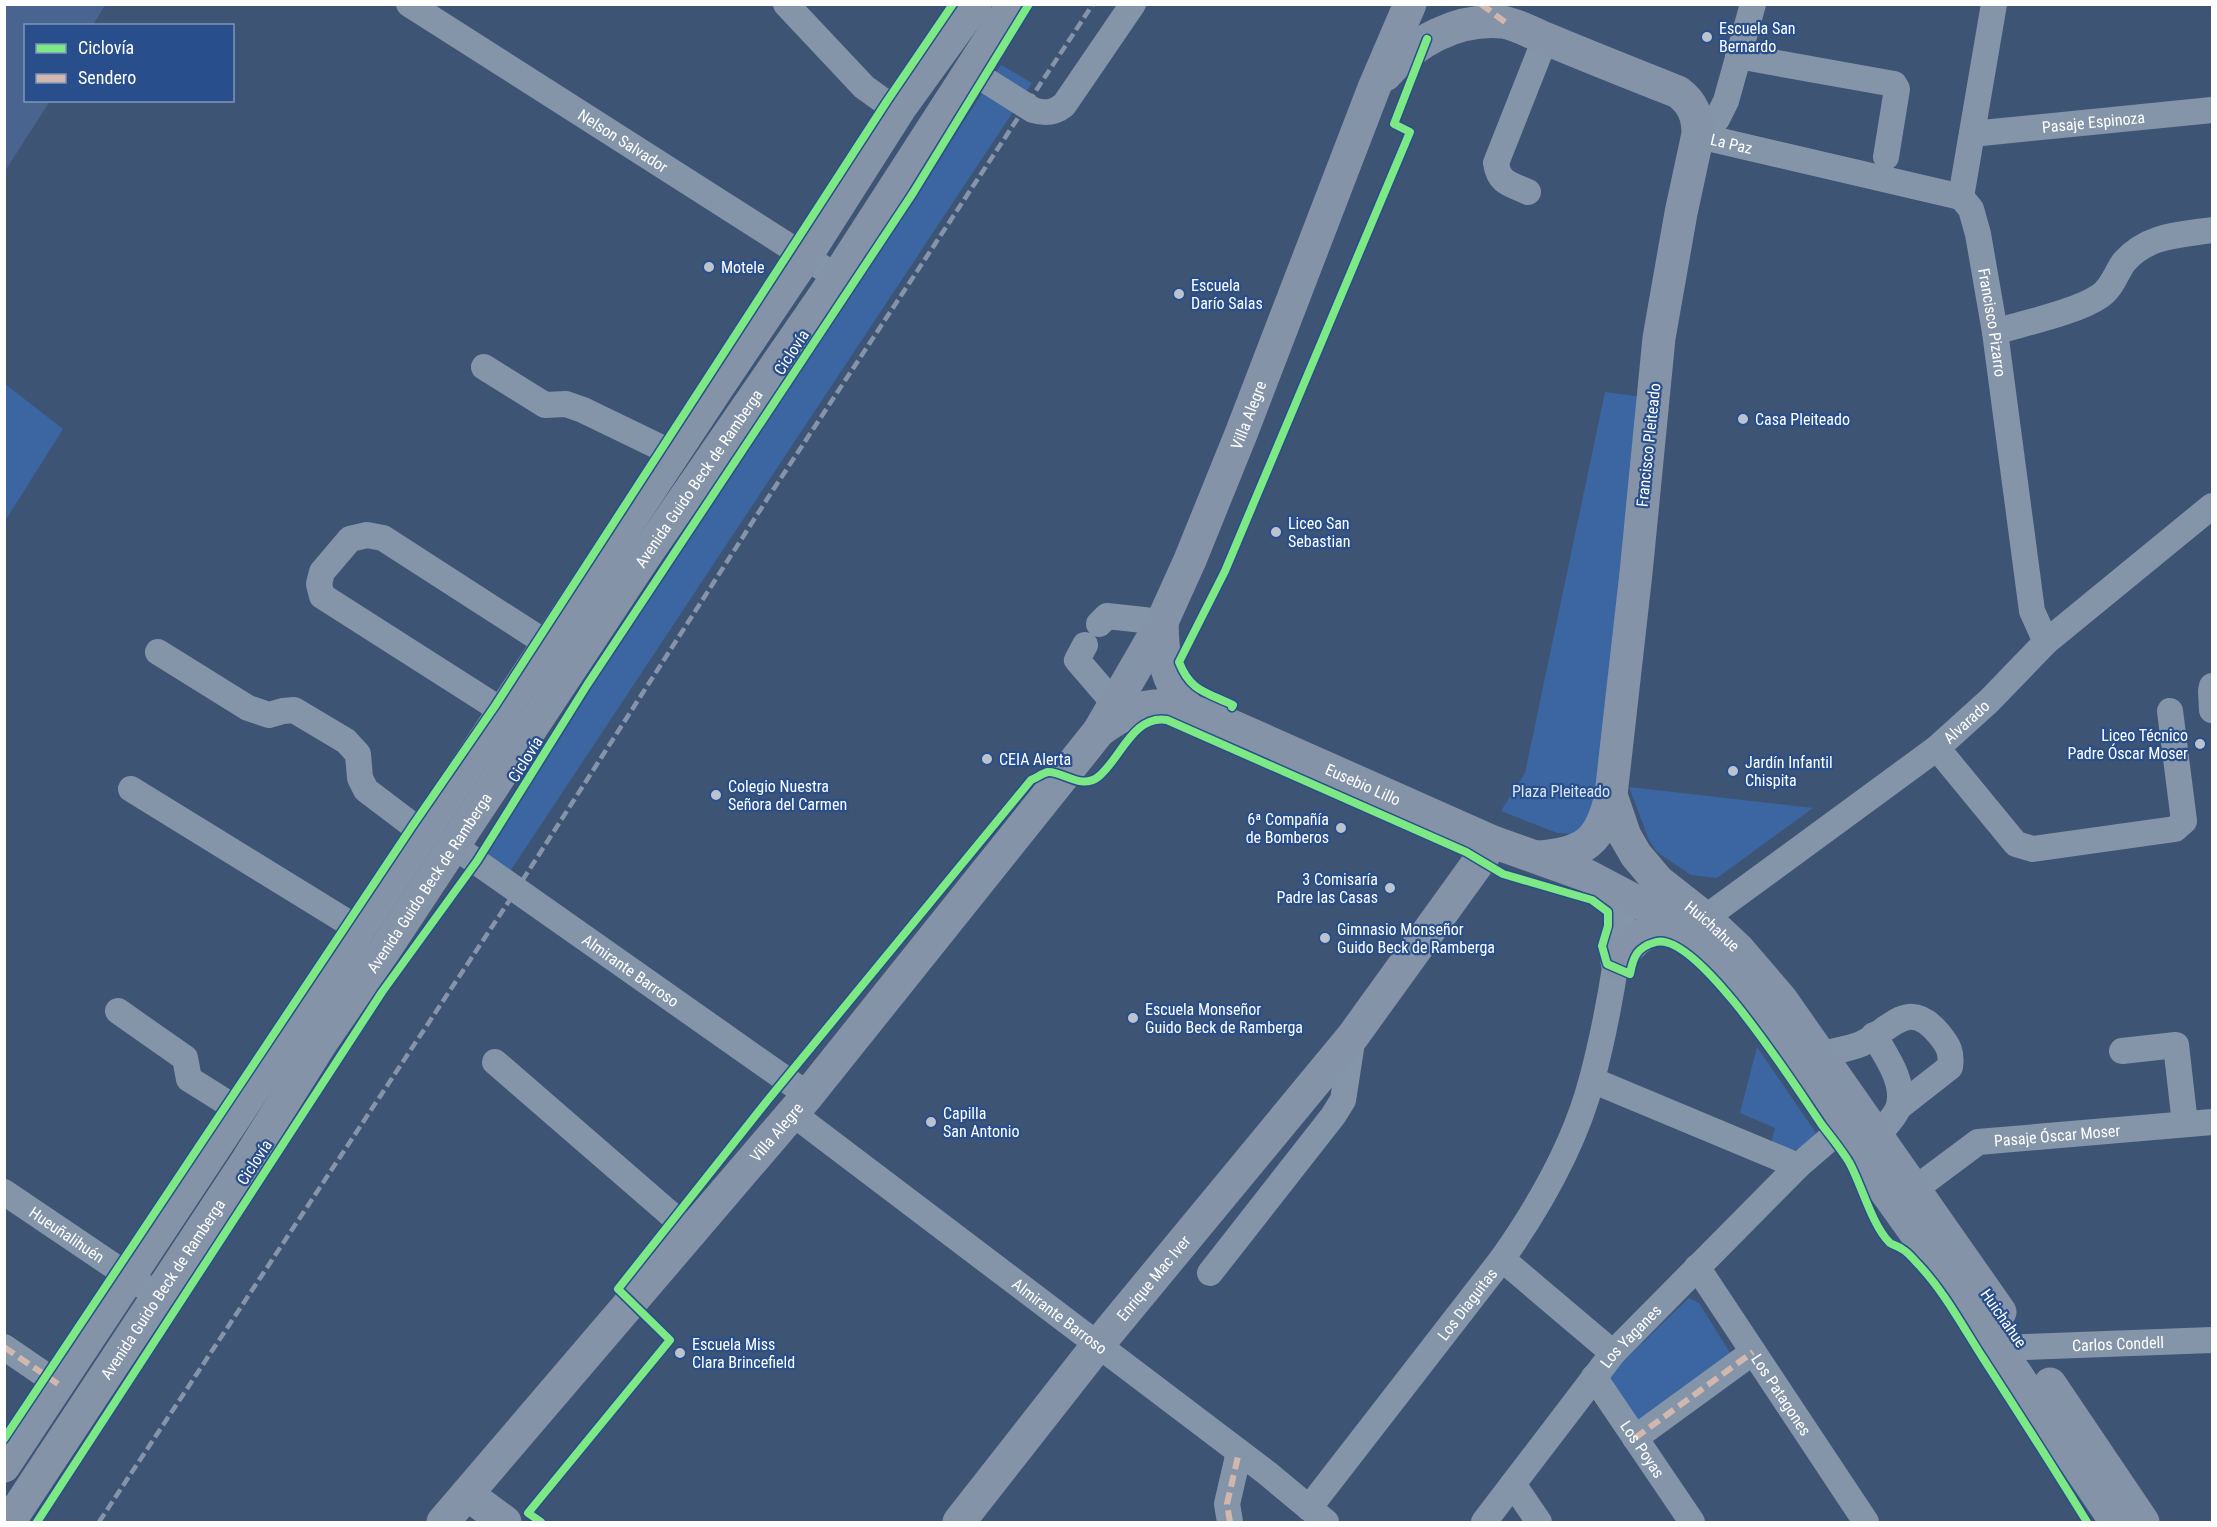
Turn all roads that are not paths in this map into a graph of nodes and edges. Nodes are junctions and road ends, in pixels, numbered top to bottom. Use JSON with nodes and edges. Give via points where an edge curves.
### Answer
{"nodes":[{"id":1,"x":409,"y":4,"type":"edge"},
{"id":2,"x":786,"y":4,"type":"edge"},
{"id":3,"x":975,"y":4,"type":"edge"},
{"id":4,"x":1013,"y":4,"type":"edge"},
{"id":5,"x":1133,"y":4,"type":"edge"},
{"id":6,"x":1410,"y":4,"type":"edge"},
{"id":7,"x":1753,"y":4,"type":"edge"},
{"id":8,"x":1994,"y":4,"type":"edge"},
{"id":9,"x":1493,"y":10,"type":"edge"},
{"id":10,"x":1545,"y":39,"type":"junction"},
{"id":11,"x":1738,"y":56,"type":"junction"},
{"id":12,"x":971,"y":71,"type":"junction"},
{"id":13,"x":1374,"y":88,"type":"junction"},
{"id":14,"x":902,"y":105,"type":"junction"},
{"id":15,"x":2212,"y":110,"type":"edge"},
{"id":16,"x":935,"y":124,"type":"junction"},
{"id":17,"x":1698,"y":134,"type":"junction"},
{"id":18,"x":1972,"y":134,"type":"junction"},
{"id":19,"x":1886,"y":157,"type":"dead end"},
{"id":20,"x":1528,"y":192,"type":"dead end"},
{"id":21,"x":1961,"y":197,"type":"junction"},
{"id":22,"x":2212,"y":230,"type":"edge"},
{"id":23,"x":806,"y":256,"type":"junction"},
{"id":24,"x":837,"y":277,"type":"junction"},
{"id":25,"x":1995,"y":332,"type":"junction"},
{"id":26,"x":484,"y":367,"type":"dead end"},
{"id":27,"x":674,"y":454,"type":"junction"},
{"id":28,"x":2212,"y":506,"type":"edge"},
{"id":29,"x":1162,"y":622,"type":"junction"},
{"id":30,"x":1099,"y":624,"type":"dead end"},
{"id":31,"x":2046,"y":642,"type":"junction"},
{"id":32,"x":549,"y":645,"type":"junction"},
{"id":33,"x":1085,"y":645,"type":"dead end"},
{"id":34,"x":158,"y":652,"type":"dead end"},
{"id":35,"x":2212,"y":686,"type":"edge"},
{"id":36,"x":1188,"y":708,"type":"junction"},
{"id":37,"x":2212,"y":710,"type":"edge"},
{"id":38,"x":2170,"y":711,"type":"dead end"},
{"id":39,"x":504,"y":712,"type":"junction"},
{"id":40,"x":1106,"y":717,"type":"junction"},
{"id":41,"x":1938,"y":748,"type":"junction"},
{"id":42,"x":131,"y":789,"type":"dead end"},
{"id":43,"x":1611,"y":795,"type":"junction"},
{"id":44,"x":444,"y":803,"type":"junction"},
{"id":45,"x":1493,"y":842,"type":"junction"},
{"id":46,"x":417,"y":844,"type":"junction"},
{"id":47,"x":454,"y":846,"type":"junction"},
{"id":48,"x":1538,"y":857,"type":"junction"},
{"id":49,"x":1625,"y":894,"type":"junction"},
{"id":50,"x":1694,"y":925,"type":"junction"},
{"id":51,"x":360,"y":930,"type":"junction"},
{"id":52,"x":1617,"y":962,"type":"junction"},
{"id":53,"x":118,"y":1011,"type":"dead end"},
{"id":54,"x":1874,"y":1035,"type":"junction"},
{"id":55,"x":1353,"y":1036,"type":"junction"},
{"id":56,"x":2122,"y":1052,"type":"dead end"},
{"id":57,"x":1820,"y":1054,"type":"junction"},
{"id":58,"x":495,"y":1062,"type":"dead end"},
{"id":59,"x":1592,"y":1080,"type":"junction"},
{"id":60,"x":800,"y":1104,"type":"junction"},
{"id":61,"x":1899,"y":1107,"type":"junction"},
{"id":62,"x":240,"y":1111,"type":"junction"},
{"id":63,"x":2212,"y":1122,"type":"edge"},
{"id":64,"x":2186,"y":1124,"type":"junction"},
{"id":65,"x":1860,"y":1127,"type":"junction"},
{"id":66,"x":1798,"y":1166,"type":"junction"},
{"id":67,"x":1916,"y":1189,"type":"junction"},
{"id":68,"x":4,"y":1192,"type":"edge"},
{"id":69,"x":691,"y":1232,"type":"junction"},
{"id":70,"x":1502,"y":1259,"type":"junction"},
{"id":71,"x":1697,"y":1267,"type":"junction"},
{"id":72,"x":1210,"y":1274,"type":"dead end"},
{"id":73,"x":131,"y":1277,"type":"junction"},
{"id":74,"x":158,"y":1296,"type":"junction"},
{"id":75,"x":2212,"y":1340,"type":"edge"},
{"id":76,"x":1097,"y":1346,"type":"junction"},
{"id":77,"x":4,"y":1347,"type":"edge"},
{"id":78,"x":2025,"y":1347,"type":"junction"},
{"id":79,"x":1753,"y":1352,"type":"junction"},
{"id":80,"x":1613,"y":1353,"type":"junction"},
{"id":81,"x":1593,"y":1377,"type":"junction"},
{"id":82,"x":58,"y":1384,"type":"junction"},
{"id":83,"x":1635,"y":1438,"type":"junction"},
{"id":84,"x":1239,"y":1452,"type":"junction"},
{"id":85,"x":4,"y":1466,"type":"edge"},
{"id":86,"x":1513,"y":1484,"type":"junction"},
{"id":87,"x":466,"y":1494,"type":"junction"},
{"id":88,"x":1318,"y":1515,"type":"edge"},
{"id":89,"x":2130,"y":1520,"type":"edge"},
{"id":90,"x":9,"y":1522,"type":"edge"},
{"id":91,"x":443,"y":1522,"type":"edge"},
{"id":92,"x":505,"y":1522,"type":"edge"},
{"id":93,"x":959,"y":1522,"type":"edge"},
{"id":94,"x":1230,"y":1522,"type":"edge"},
{"id":95,"x":1484,"y":1522,"type":"edge"},
{"id":96,"x":1539,"y":1522,"type":"edge"},
{"id":97,"x":1692,"y":1522,"type":"edge"},
{"id":98,"x":1866,"y":1522,"type":"edge"}],
"edges":[{"from":1,"to":23,"type":"street","name":"Nelson Salvador"},
{"from":2,"to":14,"type":"street","via":[[864,87],[882,100]]},
{"from":3,"to":14,"type":"main road","name":"Avenida Guido Beck de Ramberga"},
{"from":4,"to":12,"type":"main road","name":"Avenida Guido Beck de Ramberga"},
{"from":5,"to":12,"type":"street","via":[[1064,105],[1054,111],[1033,110]]},
{"from":6,"to":13,"type":"main road","name":"Villa Alegre"},
{"from":7,"to":11,"type":"street"},
{"from":8,"to":18,"type":"street"},
{"from":9,"to":10,"type":"main road","name":"La Paz"},
{"from":9,"to":13,"type":"main road","name":"Villa Alegre","via":[[1489,22],[1458,27],[1426,39],[1398,60]]},
{"from":10,"to":17,"type":"main road","name":"La Paz","via":[[1678,92],[1695,112]]},
{"from":10,"to":20,"type":"street","via":[[1496,163],[1502,181]]},
{"from":11,"to":17,"type":"street","via":[[1717,119]]},
{"from":11,"to":19,"type":"street","via":[[1894,84],[1897,89]]},
{"from":12,"to":16,"type":"main road","name":"Avenida Guido Beck de Ramberga"},
{"from":13,"to":29,"type":"main road","name":"Villa Alegre","via":[[1241,434]]},
{"from":14,"to":16,"type":"main road"},
{"from":14,"to":23,"type":"main road","name":"Avenida Guido Beck de Ramberga"},
{"from":15,"to":18,"type":"street","name":"Pasaje Espinoza"},
{"from":16,"to":24,"type":"main road","name":"Avenida Guido Beck de Ramberga"},
{"from":17,"to":21,"type":"street","name":"La Paz"},
{"from":17,"to":43,"type":"main road","name":"Francisco Pleiteado","via":[[1659,338]]},
{"from":18,"to":21,"type":"street"},
{"from":21,"to":25,"type":"street","name":"Francisco Pizarro","via":[[1971,208],[1978,234]]},
{"from":22,"to":25,"type":"street","via":[[2161,238],[2138,247],[2100,296]]},
{"from":23,"to":24,"type":"street","name":"Nelson Salvador"},
{"from":23,"to":27,"type":"main road","name":"Avenida Guido Beck de Ramberga"},
{"from":24,"to":47,"type":"main road","name":"Avenida Guido Beck de Ramberga","via":[[647,553]]},
{"from":25,"to":31,"type":"street","name":"Francisco Pizarro","via":[[2032,611]]},
{"from":26,"to":27,"type":"street","via":[[545,405],[566,404],[583,410]]},
{"from":27,"to":32,"type":"main road","name":"Avenida Guido Beck de Ramberga"},
{"from":28,"to":31,"type":"street","name":"Alvarado"},
{"from":29,"to":30,"type":"street","via":[[1107,616]]},
{"from":29,"to":36,"type":"main road","via":[[1163,658],[1169,678]]},
{"from":29,"to":40,"type":"main road","name":"Villa Alegre"},
{"from":31,"to":41,"type":"street","name":"Alvarado"},
{"from":32,"to":39,"type":"main road","name":"Avenida Guido Beck de Ramberga"},
{"from":32,"to":39,"type":"street","via":[[383,538],[350,538],[322,572],[322,596]]},
{"from":33,"to":40,"type":"street","via":[[1077,660]]},
{"from":34,"to":46,"type":"street","via":[[248,708],[268,715],[294,710],[346,741],[358,754],[360,778],[366,790]]},
{"from":35,"to":37,"type":"street"},
{"from":36,"to":40,"type":"main road","name":"Villa Alegre","via":[[1154,705]]},
{"from":36,"to":45,"type":"main road","name":"Eusebio Lillo"},
{"from":38,"to":41,"type":"street","via":[[2184,820],[2175,829],[2033,849],[2016,844]]},
{"from":39,"to":44,"type":"main road","name":"Avenida Guido Beck de Ramberga"},
{"from":40,"to":60,"type":"main road","name":"Villa Alegre"},
{"from":41,"to":50,"type":"street","name":"Alvarado"},
{"from":42,"to":51,"type":"street"},
{"from":43,"to":48,"type":"main road","name":"Francisco Pleiteado","via":[[1604,823],[1593,839],[1562,854]]},
{"from":43,"to":50,"type":"main road","name":"Huichahue","via":[[1636,855]]},
{"from":44,"to":46,"type":"main road","name":"Avenida Guido Beck de Ramberga"},
{"from":44,"to":47,"type":"main road","via":[[442,820]]},
{"from":45,"to":48,"type":"main road","name":"Eusebio Lillo"},
{"from":45,"to":55,"type":"main road","name":"Enrique Mac Iver"},
{"from":46,"to":47,"type":"main road"},
{"from":46,"to":51,"type":"main road","name":"Avenida Guido Beck de Ramberga"},
{"from":47,"to":60,"type":"street","name":"Almirante Barroso"},
{"from":47,"to":74,"type":"main road","name":"Avenida Guido Beck de Ramberga"},
{"from":48,"to":49,"type":"main road","name":"Eusebio Lillo"},
{"from":49,"to":50,"type":"main road","name":"Huichahue"},
{"from":49,"to":52,"type":"street"},
{"from":50,"to":52,"type":"main road","via":[[1642,935]]},
{"from":50,"to":57,"type":"main road","name":"Huichahue","via":[[1738,949]]},
{"from":50,"to":65,"type":"main road","name":"Huichahue","via":[[1724,968]]},
{"from":51,"to":62,"type":"main road","name":"Avenida Guido Beck de Ramberga"},
{"from":52,"to":59,"type":"street"},
{"from":53,"to":62,"type":"street","via":[[185,1058],[189,1079]]},
{"from":54,"to":57,"type":"street","via":[[1860,1044]]},
{"from":54,"to":61,"type":"street","via":[[1895,1074]]},
{"from":54,"to":61,"type":"street","via":[[1903,1017],[1918,1016],[1929,1022],[1948,1044],[1952,1055],[1950,1067]]},
{"from":55,"to":72,"type":"street","name":"Enrique Mac Iver","via":[[1343,1100]]},
{"from":55,"to":76,"type":"main road","name":"Enrique Mac Iver"},
{"from":56,"to":64,"type":"street","via":[[2176,1045]]},
{"from":57,"to":65,"type":"main road","name":"Huichahue"},
{"from":58,"to":69,"type":"street"},
{"from":59,"to":66,"type":"street"},
{"from":59,"to":70,"type":"street","name":"Los Diaguitas","via":[[1552,1178]]},
{"from":60,"to":69,"type":"main road","name":"Villa Alegre"},
{"from":60,"to":76,"type":"street","name":"Almirante Barroso"},
{"from":61,"to":65,"type":"street"},
{"from":62,"to":73,"type":"main road","name":"Avenida Guido Beck de Ramberga"},
{"from":63,"to":64,"type":"street","name":"Pasaje Óscar Moser"},
{"from":64,"to":67,"type":"street","name":"Pasaje Óscar Moser","via":[[1978,1142]]},
{"from":65,"to":66,"type":"street"},
{"from":65,"to":67,"type":"main road","name":"Huichahue"},
{"from":65,"to":89,"type":"main road","name":"Huichahue","via":[[2001,1352]]},
{"from":66,"to":71,"type":"street","name":"Los Yaganes"},
{"from":67,"to":78,"type":"main road","name":"Huichahue"},
{"from":68,"to":73,"type":"street","name":"Hueuñalihuén"},
{"from":69,"to":87,"type":"main road","name":"Villa Alegre"},
{"from":70,"to":80,"type":"street"},
{"from":70,"to":88,"type":"street","name":"Los Diaguitas"},
{"from":71,"to":79,"type":"street","name":"Los Patagones"},
{"from":71,"to":80,"type":"street","name":"Los Yaganes"},
{"from":73,"to":74,"type":"street","name":"Hueuñalihuén"},
{"from":73,"to":82,"type":"main road","name":"Avenida Guido Beck de Ramberga"},
{"from":74,"to":90,"type":"main road","name":"Avenida Guido Beck de Ramberga"},
{"from":75,"to":78,"type":"street","name":"Carlos Condell"},
{"from":76,"to":84,"type":"street","name":"Almirante Barroso"},
{"from":76,"to":93,"type":"main road","name":"Enrique Mac Iver"},
{"from":77,"to":82,"type":"street"},
{"from":78,"to":89,"type":"main road","name":"Huichahue"},
{"from":79,"to":83,"type":"street"},
{"from":79,"to":98,"type":"street","name":"Los Patagones"},
{"from":80,"to":81,"type":"street","name":"Los Yaganes"},
{"from":81,"to":83,"type":"street","name":"Los Poyas"},
{"from":81,"to":86,"type":"street","name":"Los Yaganes"},
{"from":82,"to":85,"type":"main road","name":"Avenida Guido Beck de Ramberga"},
{"from":83,"to":97,"type":"street","name":"Los Poyas"},
{"from":84,"to":88,"type":"street","name":"Almirante Barroso"},
{"from":84,"to":94,"type":"street","via":[[1227,1504]]},
{"from":86,"to":95,"type":"street","name":"Los Yaganes"},
{"from":86,"to":96,"type":"street"},
{"from":87,"to":91,"type":"main road","name":"Villa Alegre"},
{"from":87,"to":92,"type":"main road"}]}
